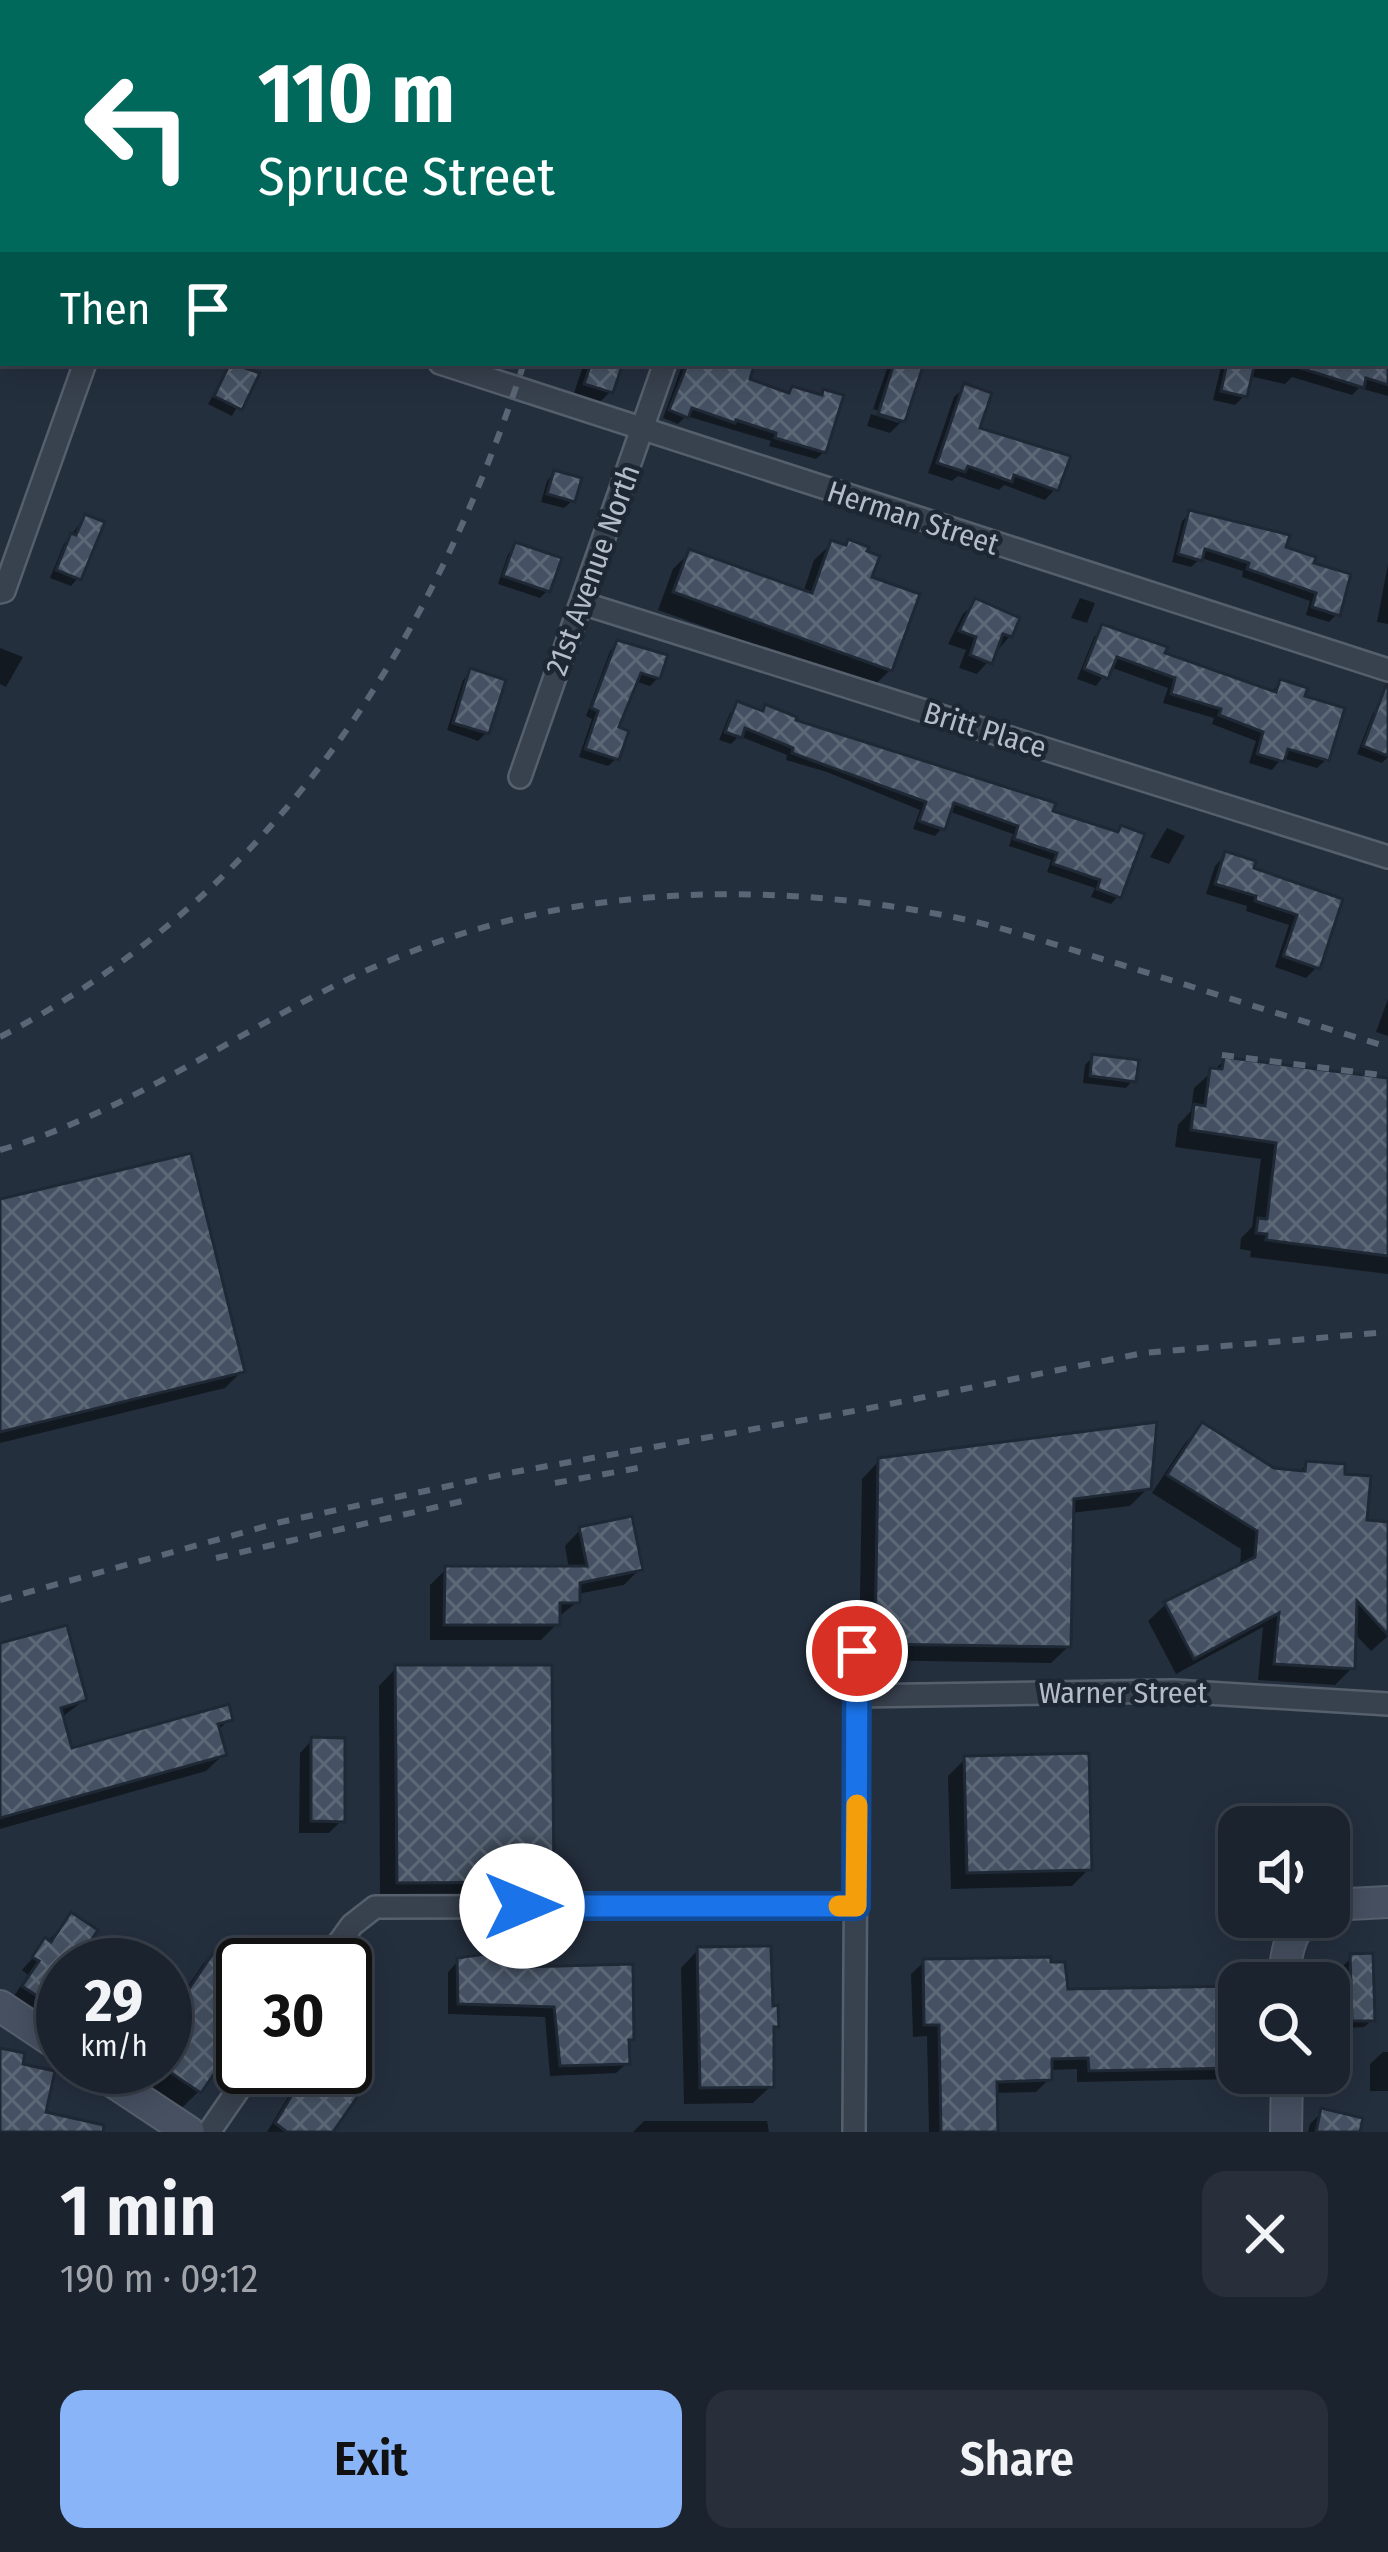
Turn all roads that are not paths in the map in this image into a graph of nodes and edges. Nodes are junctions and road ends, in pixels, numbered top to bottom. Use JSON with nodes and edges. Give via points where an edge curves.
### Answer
{"nodes":[{"id":1,"x":84,"y":366,"type":"edge"},
{"id":2,"x":449,"y":366,"type":"edge"},
{"id":3,"x":664,"y":366,"type":"edge"},
{"id":4,"x":642,"y":431,"type":"junction"},
{"id":5,"x":2,"y":591,"type":"edge"},
{"id":6,"x":582,"y":603,"type":"junction"},
{"id":7,"x":1388,"y":670,"type":"edge"},
{"id":8,"x":520,"y":777,"type":"dead end"},
{"id":9,"x":1388,"y":857,"type":"edge"},
{"id":10,"x":857,"y":1651,"type":"dead end"},
{"id":11,"x":857,"y":1696,"type":"junction"},
{"id":12,"x":1388,"y":1704,"type":"edge"},
{"id":13,"x":1388,"y":1902,"type":"edge"},
{"id":14,"x":1350,"y":1904,"type":"edge"},
{"id":15,"x":856,"y":1906,"type":"junction"},
{"id":16,"x":343,"y":1938,"type":"edge"},
{"id":17,"x":0,"y":2006,"type":"edge"},
{"id":18,"x":36,"y":2030,"type":"edge"},
{"id":19,"x":132,"y":2094,"type":"edge"},
{"id":20,"x":235,"y":2094,"type":"edge"},
{"id":21,"x":1287,"y":2094,"type":"edge"},
{"id":22,"x":189,"y":2132,"type":"edge"},
{"id":23,"x":209,"y":2132,"type":"edge"},
{"id":24,"x":854,"y":2132,"type":"edge"},
{"id":25,"x":1286,"y":2132,"type":"edge"}],
"edges":[{"from":1,"to":5,"type":"street"},
{"from":2,"to":4,"type":"street","name":"Herman Street"},
{"from":3,"to":4,"type":"street","name":"21st Avenue North"},
{"from":4,"to":6,"type":"street","name":"21st Avenue North"},
{"from":4,"to":7,"type":"street","name":"Herman Street"},
{"from":6,"to":8,"type":"street","name":"21st Avenue North"},
{"from":6,"to":9,"type":"street","name":"Britt Place"},
{"from":10,"to":11,"type":"street"},
{"from":11,"to":12,"type":"street","name":"Warner Street","via":[[1174,1691]]},
{"from":11,"to":15,"type":"street"},
{"from":13,"to":14,"type":"street"},
{"from":15,"to":16,"type":"street","via":[[375,1907]]},
{"from":15,"to":24,"type":"street"},
{"from":17,"to":18,"type":"street"},
{"from":19,"to":22,"type":"street"},
{"from":20,"to":23,"type":"street"},
{"from":21,"to":25,"type":"street"}]}
